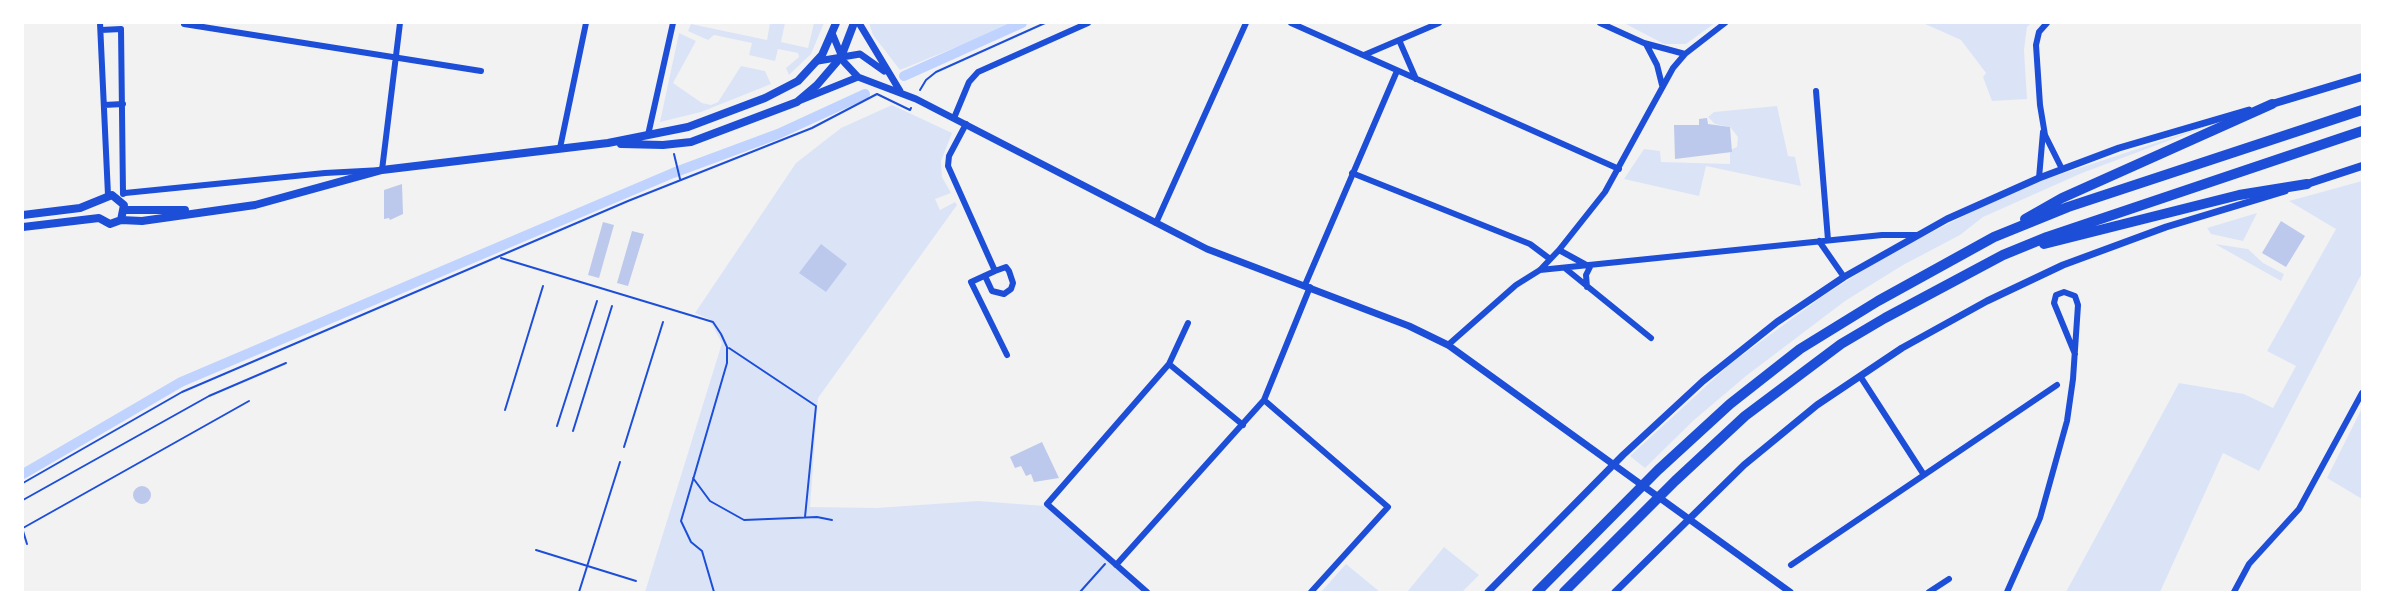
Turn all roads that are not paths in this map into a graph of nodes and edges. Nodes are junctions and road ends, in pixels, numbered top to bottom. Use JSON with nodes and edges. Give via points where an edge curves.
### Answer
{"nodes":[{"id":1,"x":400,"y":23,"type":"edge"},
{"id":2,"x":586,"y":23,"type":"edge"},
{"id":3,"x":673,"y":23,"type":"edge"},
{"id":4,"x":836,"y":23,"type":"edge"},
{"id":5,"x":856,"y":23,"type":"edge"},
{"id":6,"x":1088,"y":23,"type":"edge"},
{"id":7,"x":1291,"y":23,"type":"edge"},
{"id":8,"x":1439,"y":23,"type":"edge"},
{"id":9,"x":1600,"y":23,"type":"edge"},
{"id":10,"x":1725,"y":23,"type":"edge"},
{"id":11,"x":2047,"y":23,"type":"edge"},
{"id":12,"x":184,"y":24,"type":"edge"},
{"id":13,"x":1246,"y":24,"type":"edge"},
{"id":14,"x":100,"y":26,"type":"edge"},
{"id":15,"x":214,"y":26,"type":"edge"},
{"id":16,"x":832,"y":33,"type":"junction"},
{"id":17,"x":1399,"y":40,"type":"junction"},
{"id":18,"x":1644,"y":43,"type":"junction"},
{"id":19,"x":1685,"y":54,"type":"junction"},
{"id":20,"x":1364,"y":55,"type":"junction"},
{"id":21,"x":841,"y":57,"type":"junction"},
{"id":22,"x":394,"y":58,"type":"junction"},
{"id":23,"x":818,"y":61,"type":"junction"},
{"id":24,"x":481,"y":71,"type":"dead end"},
{"id":25,"x":1397,"y":71,"type":"junction"},
{"id":26,"x":887,"y":74,"type":"junction"},
{"id":27,"x":858,"y":77,"type":"junction"},
{"id":28,"x":2362,"y":77,"type":"edge"},
{"id":29,"x":1416,"y":79,"type":"junction"},
{"id":30,"x":1662,"y":85,"type":"junction"},
{"id":31,"x":901,"y":91,"type":"junction"},
{"id":32,"x":1816,"y":91,"type":"dead end"},
{"id":33,"x":797,"y":102,"type":"junction"},
{"id":34,"x":122,"y":104,"type":"junction"},
{"id":35,"x":2272,"y":104,"type":"junction"},
{"id":36,"x":104,"y":105,"type":"junction"},
{"id":37,"x":2362,"y":110,"type":"edge"},
{"id":38,"x":954,"y":118,"type":"junction"},
{"id":39,"x":966,"y":124,"type":"junction"},
{"id":40,"x":2043,"y":127,"type":"junction"},
{"id":41,"x":2362,"y":131,"type":"edge"},
{"id":42,"x":648,"y":135,"type":"junction"},
{"id":43,"x":608,"y":143,"type":"junction"},
{"id":44,"x":560,"y":148,"type":"junction"},
{"id":45,"x":2362,"y":166,"type":"edge"},
{"id":46,"x":1619,"y":169,"type":"junction"},
{"id":47,"x":2062,"y":169,"type":"junction"},
{"id":48,"x":382,"y":170,"type":"junction"},
{"id":49,"x":1352,"y":173,"type":"junction"},
{"id":50,"x":2039,"y":178,"type":"junction"},
{"id":51,"x":2307,"y":184,"type":"junction"},
{"id":52,"x":108,"y":195,"type":"junction"},
{"id":53,"x":122,"y":196,"type":"junction"},
{"id":54,"x":98,"y":203,"type":"junction"},
{"id":55,"x":125,"y":210,"type":"junction"},
{"id":56,"x":212,"y":210,"type":"junction"},
{"id":57,"x":23,"y":215,"type":"edge"},
{"id":58,"x":99,"y":218,"type":"junction"},
{"id":59,"x":121,"y":220,"type":"junction"},
{"id":60,"x":1156,"y":223,"type":"junction"},
{"id":61,"x":23,"y":227,"type":"edge"},
{"id":62,"x":1917,"y":235,"type":"junction"},
{"id":63,"x":1994,"y":237,"type":"junction"},
{"id":64,"x":1828,"y":240,"type":"junction"},
{"id":65,"x":1818,"y":241,"type":"junction"},
{"id":66,"x":1559,"y":250,"type":"junction"},
{"id":67,"x":2003,"y":255,"type":"junction"},
{"id":68,"x":1550,"y":259,"type":"junction"},
{"id":69,"x":1590,"y":267,"type":"junction"},
{"id":70,"x":1566,"y":269,"type":"junction"},
{"id":71,"x":1540,"y":270,"type":"junction"},
{"id":72,"x":995,"y":271,"type":"junction"},
{"id":73,"x":985,"y":276,"type":"junction"},
{"id":74,"x":1844,"y":278,"type":"junction"},
{"id":75,"x":1308,"y":286,"type":"junction"},
{"id":76,"x":1587,"y":287,"type":"junction"},
{"id":77,"x":1188,"y":323,"type":"dead end"},
{"id":78,"x":1651,"y":338,"type":"dead end"},
{"id":79,"x":1448,"y":345,"type":"junction"},
{"id":80,"x":2075,"y":354,"type":"junction"},
{"id":81,"x":1007,"y":355,"type":"dead end"},
{"id":82,"x":1169,"y":364,"type":"junction"},
{"id":83,"x":1860,"y":376,"type":"junction"},
{"id":84,"x":2057,"y":385,"type":"dead end"},
{"id":85,"x":2362,"y":393,"type":"edge"},
{"id":86,"x":1265,"y":400,"type":"junction"},
{"id":87,"x":1242,"y":425,"type":"junction"},
{"id":88,"x":1615,"y":464,"type":"junction"},
{"id":89,"x":1924,"y":475,"type":"junction"},
{"id":90,"x":1689,"y":517,"type":"junction"},
{"id":91,"x":1116,"y":565,"type":"junction"},
{"id":92,"x":1791,"y":565,"type":"dead end"},
{"id":93,"x":1949,"y":579,"type":"dead end"},
{"id":94,"x":1147,"y":592,"type":"edge"},
{"id":95,"x":1311,"y":592,"type":"edge"},
{"id":96,"x":1488,"y":592,"type":"edge"},
{"id":97,"x":1537,"y":592,"type":"edge"},
{"id":98,"x":1564,"y":592,"type":"edge"},
{"id":99,"x":1615,"y":592,"type":"edge"},
{"id":100,"x":1790,"y":592,"type":"edge"},
{"id":101,"x":1929,"y":592,"type":"edge"},
{"id":102,"x":2007,"y":592,"type":"edge"},
{"id":103,"x":2234,"y":592,"type":"edge"}],
"edges":[{"from":1,"to":22,"type":"street"},
{"from":2,"to":44,"type":"street"},
{"from":3,"to":42,"type":"street"},
{"from":4,"to":16,"type":"main road"},
{"from":5,"to":21,"type":"main road"},
{"from":5,"to":26,"type":"street"},
{"from":6,"to":38,"type":"street","via":[[978,72]]},
{"from":7,"to":20,"type":"street"},
{"from":8,"to":17,"type":"street"},
{"from":9,"to":18,"type":"street"},
{"from":10,"to":19,"type":"street"},
{"from":11,"to":40,"type":"street","via":[[2036,45]]},
{"from":12,"to":15,"type":"street"},
{"from":13,"to":60,"type":"street"},
{"from":14,"to":34,"type":"street","via":[[121,29]]},
{"from":14,"to":36,"type":"street"},
{"from":15,"to":22,"type":"street"},
{"from":16,"to":21,"type":"street"},
{"from":16,"to":23,"type":"main road"},
{"from":17,"to":20,"type":"street"},
{"from":17,"to":29,"type":"street"},
{"from":18,"to":19,"type":"street"},
{"from":18,"to":30,"type":"street"},
{"from":19,"to":30,"type":"street"},
{"from":20,"to":25,"type":"street"},
{"from":21,"to":23,"type":"street"},
{"from":21,"to":26,"type":"street","via":[[860,54]]},
{"from":21,"to":27,"type":"street"},
{"from":21,"to":33,"type":"main road"},
{"from":22,"to":24,"type":"street"},
{"from":22,"to":48,"type":"street"},
{"from":23,"to":42,"type":"main road","via":[[778,93],[695,125]]},
{"from":25,"to":29,"type":"street"},
{"from":25,"to":49,"type":"street"},
{"from":26,"to":31,"type":"street"},
{"from":27,"to":31,"type":"street"},
{"from":27,"to":33,"type":"street"},
{"from":28,"to":35,"type":"main road"},
{"from":29,"to":46,"type":"street"},
{"from":30,"to":46,"type":"street"},
{"from":31,"to":38,"type":"street"},
{"from":32,"to":64,"type":"street"},
{"from":33,"to":43,"type":"main road","via":[[691,142]]},
{"from":34,"to":36,"type":"street"},
{"from":34,"to":53,"type":"street"},
{"from":35,"to":47,"type":"street"},
{"from":35,"to":63,"type":"highway","via":[[2062,198]]},
{"from":36,"to":52,"type":"street"},
{"from":37,"to":63,"type":"highway","via":[[2110,191]]},
{"from":38,"to":39,"type":"street"},
{"from":39,"to":60,"type":"street"},
{"from":39,"to":72,"type":"street","via":[[948,166]]},
{"from":40,"to":47,"type":"street"},
{"from":40,"to":50,"type":"street"},
{"from":41,"to":67,"type":"highway","via":[[2103,216]]},
{"from":42,"to":43,"type":"main road"},
{"from":43,"to":44,"type":"main road"},
{"from":44,"to":48,"type":"main road"},
{"from":45,"to":51,"type":"main road"},
{"from":46,"to":66,"type":"street"},
{"from":47,"to":50,"type":"street"},
{"from":48,"to":53,"type":"street"},
{"from":48,"to":56,"type":"main road","via":[[285,199]]},
{"from":49,"to":68,"type":"street","via":[[1530,244]]},
{"from":49,"to":75,"type":"street"},
{"from":50,"to":62,"type":"street"},
{"from":51,"to":67,"type":"highway","via":[[2239,195]]},
{"from":51,"to":83,"type":"street","via":[[2166,227],[2063,265],[1941,326]]},
{"from":52,"to":53,"type":"main road"},
{"from":52,"to":54,"type":"main road"},
{"from":53,"to":55,"type":"main road"},
{"from":54,"to":57,"type":"main road"},
{"from":54,"to":58,"type":"main road"},
{"from":55,"to":56,"type":"main road"},
{"from":55,"to":59,"type":"main road"},
{"from":56,"to":59,"type":"main road"},
{"from":58,"to":59,"type":"main road","via":[[110,224]]},
{"from":58,"to":61,"type":"main road"},
{"from":60,"to":75,"type":"street","via":[[1237,262]]},
{"from":62,"to":64,"type":"street"},
{"from":62,"to":74,"type":"street"},
{"from":63,"to":97,"type":"highway","via":[[1878,301],[1770,371],[1694,435]]},
{"from":64,"to":65,"type":"street"},
{"from":65,"to":69,"type":"street"},
{"from":65,"to":74,"type":"street"},
{"from":66,"to":68,"type":"street"},
{"from":66,"to":69,"type":"street"},
{"from":67,"to":98,"type":"highway","via":[[1841,344],[1781,387],[1707,449]]},
{"from":68,"to":71,"type":"street"},
{"from":69,"to":70,"type":"street"},
{"from":69,"to":76,"type":"street"},
{"from":70,"to":71,"type":"street"},
{"from":70,"to":76,"type":"street"},
{"from":71,"to":79,"type":"street","via":[[1516,285]]},
{"from":72,"to":73,"type":"street"},
{"from":72,"to":73,"type":"street","via":[[1006,267],[1009,271],[1013,283],[1004,294],[992,291]]},
{"from":73,"to":81,"type":"street","via":[[971,282]]},
{"from":74,"to":88,"type":"street","via":[[1703,381]]},
{"from":75,"to":79,"type":"street"},
{"from":75,"to":86,"type":"street"},
{"from":76,"to":78,"type":"street"},
{"from":77,"to":82,"type":"street"},
{"from":79,"to":88,"type":"street"},
{"from":80,"to":80,"type":"street","via":[[2077,299],[2064,292],[2056,295],[2054,303]]},
{"from":80,"to":102,"type":"street","via":[[2055,471]]},
{"from":82,"to":87,"type":"street"},
{"from":82,"to":91,"type":"street","via":[[1047,504]]},
{"from":83,"to":89,"type":"street"},
{"from":83,"to":90,"type":"street","via":[[1762,449]]},
{"from":84,"to":89,"type":"street"},
{"from":85,"to":103,"type":"street","via":[[2305,501],[2249,564]]},
{"from":86,"to":87,"type":"street"},
{"from":86,"to":95,"type":"street","via":[[1388,507]]},
{"from":87,"to":91,"type":"street"},
{"from":88,"to":90,"type":"street"},
{"from":88,"to":96,"type":"street"},
{"from":89,"to":92,"type":"street"},
{"from":90,"to":99,"type":"street"},
{"from":90,"to":100,"type":"street"},
{"from":91,"to":94,"type":"street"},
{"from":93,"to":101,"type":"street"}]}
